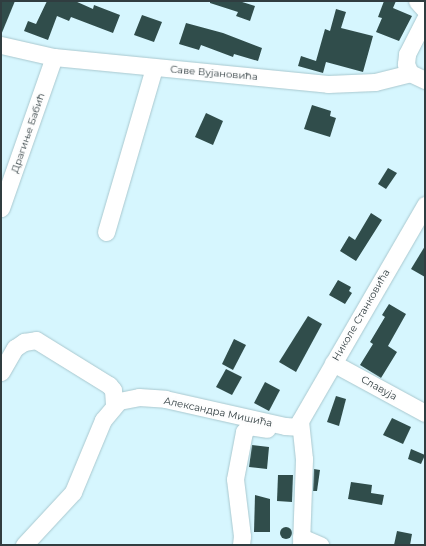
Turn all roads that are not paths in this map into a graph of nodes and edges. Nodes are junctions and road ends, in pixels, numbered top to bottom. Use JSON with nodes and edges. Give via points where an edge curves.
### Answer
{"nodes":[{"id":1,"x":417,"y":1,"type":"edge"},
{"id":2,"x":425,"y":10,"type":"edge"},
{"id":3,"x":425,"y":19,"type":"edge"},
{"id":4,"x":1,"y":45,"type":"edge"},
{"id":5,"x":54,"y":57,"type":"junction"},
{"id":6,"x":154,"y":68,"type":"junction"},
{"id":7,"x":410,"y":73,"type":"junction"},
{"id":8,"x":425,"y":80,"type":"edge"},
{"id":9,"x":425,"y":205,"type":"edge"},
{"id":10,"x":1,"y":208,"type":"edge"},
{"id":11,"x":106,"y":232,"type":"dead end"},
{"id":12,"x":333,"y":363,"type":"junction"},
{"id":13,"x":1,"y":372,"type":"edge"},
{"id":14,"x":114,"y":405,"type":"junction"},
{"id":15,"x":425,"y":413,"type":"edge"},
{"id":16,"x":292,"y":426,"type":"junction"},
{"id":17,"x":301,"y":541,"type":"edge"},
{"id":18,"x":24,"y":545,"type":"edge"},
{"id":19,"x":241,"y":545,"type":"edge"},
{"id":20,"x":320,"y":545,"type":"edge"}],
"edges":[{"from":1,"to":2,"type":"street"},
{"from":3,"to":7,"type":"street","via":[[407,54],[406,64]]},
{"from":4,"to":5,"type":"street","name":"Саве Вујановића"},
{"from":5,"to":6,"type":"street","name":"Саве Вујановића"},
{"from":5,"to":10,"type":"street","name":"Драгиње Бабић"},
{"from":6,"to":7,"type":"street","name":"Саве Вујановића","via":[[328,84],[375,82]]},
{"from":6,"to":11,"type":"street"},
{"from":7,"to":8,"type":"street"},
{"from":9,"to":12,"type":"street","name":"Николе Станковића"},
{"from":12,"to":15,"type":"street","name":"Славуја"},
{"from":12,"to":16,"type":"street","name":"Николе Станковића","via":[[303,413]]},
{"from":13,"to":14,"type":"street","via":[[15,348],[24,342],[36,340],[109,385],[113,390]]},
{"from":14,"to":16,"type":"street","name":"Александра Мишића","via":[[125,399],[165,399]]},
{"from":14,"to":18,"type":"street","via":[[103,420],[73,492]]},
{"from":16,"to":17,"type":"street","via":[[304,459]]},
{"from":16,"to":19,"type":"street","via":[[279,431],[249,426],[244,432],[235,479]]},
{"from":17,"to":20,"type":"street"}]}
